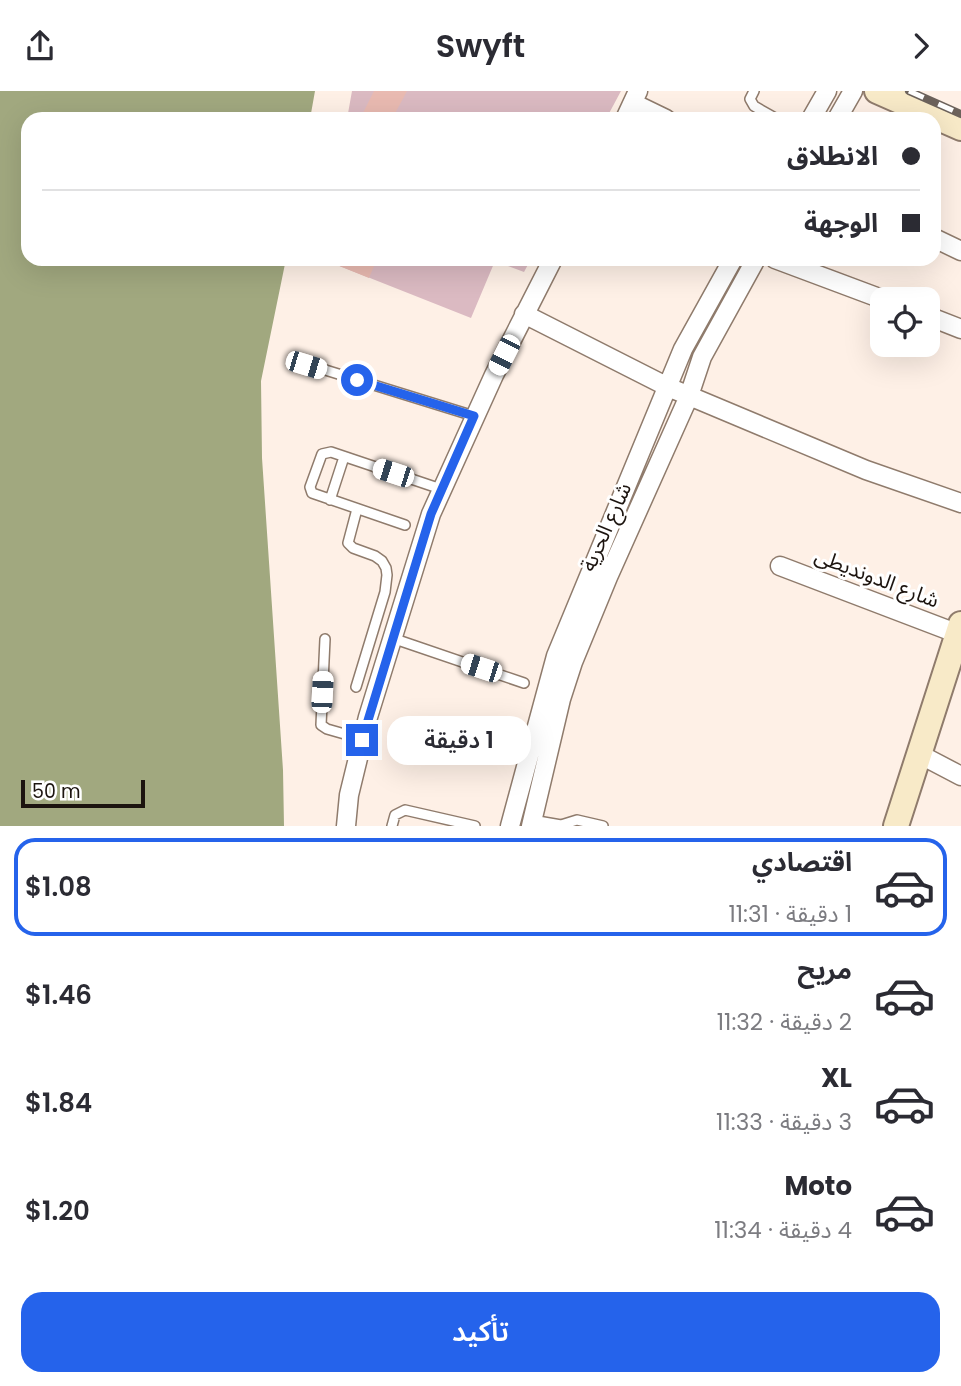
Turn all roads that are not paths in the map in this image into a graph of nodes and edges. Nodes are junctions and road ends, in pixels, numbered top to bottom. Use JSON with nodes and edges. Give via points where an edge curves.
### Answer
{"nodes":[{"id":1,"x":754,"y":91,"type":"edge"},
{"id":2,"x":827,"y":91,"type":"edge"},
{"id":3,"x":853,"y":91,"type":"edge"},
{"id":4,"x":877,"y":91,"type":"edge"},
{"id":5,"x":635,"y":100,"type":"edge"},
{"id":6,"x":655,"y":112,"type":"edge"},
{"id":7,"x":759,"y":112,"type":"edge"},
{"id":8,"x":815,"y":112,"type":"edge"},
{"id":9,"x":841,"y":112,"type":"edge"},
{"id":10,"x":925,"y":112,"type":"edge"},
{"id":11,"x":941,"y":119,"type":"edge"},
{"id":12,"x":961,"y":128,"type":"edge"},
{"id":13,"x":941,"y":241,"type":"edge"},
{"id":14,"x":961,"y":251,"type":"edge"},
{"id":15,"x":549,"y":266,"type":"edge"},
{"id":16,"x":729,"y":266,"type":"edge"},
{"id":17,"x":752,"y":266,"type":"edge"},
{"id":18,"x":794,"y":266,"type":"edge"},
{"id":19,"x":870,"y":295,"type":"edge"},
{"id":20,"x":524,"y":314,"type":"junction"},
{"id":21,"x":940,"y":321,"type":"edge"},
{"id":22,"x":961,"y":329,"type":"edge"},
{"id":23,"x":306,"y":365,"type":"dead end"},
{"id":24,"x":668,"y":387,"type":"junction"},
{"id":25,"x":689,"y":396,"type":"junction"},
{"id":26,"x":474,"y":416,"type":"junction"},
{"id":27,"x":344,"y":457,"type":"junction"},
{"id":28,"x":441,"y":489,"type":"junction"},
{"id":29,"x":330,"y":500,"type":"junction"},
{"id":30,"x":961,"y":503,"type":"edge"},
{"id":31,"x":357,"y":509,"type":"junction"},
{"id":32,"x":405,"y":525,"type":"dead end"},
{"id":33,"x":780,"y":566,"type":"dead end"},
{"id":34,"x":960,"y":631,"type":"edge"},
{"id":35,"x":392,"y":638,"type":"junction"},
{"id":36,"x":325,"y":639,"type":"dead end"},
{"id":37,"x":524,"y":683,"type":"dead end"},
{"id":38,"x":356,"y":687,"type":"dead end"},
{"id":39,"x":552,"y":698,"type":"junction"},
{"id":40,"x":362,"y":740,"type":"junction"},
{"id":41,"x":919,"y":754,"type":"junction"},
{"id":42,"x":961,"y":776,"type":"edge"},
{"id":43,"x":522,"y":824,"type":"edge"},
{"id":44,"x":346,"y":826,"type":"edge"},
{"id":45,"x":392,"y":826,"type":"edge"},
{"id":46,"x":475,"y":826,"type":"edge"},
{"id":47,"x":603,"y":826,"type":"edge"},
{"id":48,"x":896,"y":826,"type":"edge"}],
"edges":[{"from":1,"to":7,"type":"lane","via":[[751,102]]},
{"from":2,"to":8,"type":"street"},
{"from":3,"to":9,"type":"street"},
{"from":4,"to":10,"type":"main road"},
{"from":5,"to":6,"type":"street"},
{"from":11,"to":12,"type":"main road"},
{"from":13,"to":14,"type":"street"},
{"from":15,"to":20,"type":"street"},
{"from":16,"to":24,"type":"street","name":"شارع الحرية","via":[[683,349]]},
{"from":17,"to":25,"type":"street","name":"شارع الحرية","via":[[702,356]]},
{"from":18,"to":19,"type":"street"},
{"from":20,"to":24,"type":"street"},
{"from":20,"to":26,"type":"street"},
{"from":21,"to":22,"type":"street"},
{"from":23,"to":26,"type":"lane"},
{"from":24,"to":25,"type":"street"},
{"from":24,"to":39,"type":"street","name":"شارع الحرية","via":[[556,656]]},
{"from":25,"to":30,"type":"street","via":[[866,470]]},
{"from":25,"to":39,"type":"street","name":"شارع الحرية","via":[[573,662]]},
{"from":26,"to":28,"type":"street"},
{"from":27,"to":28,"type":"lane"},
{"from":27,"to":29,"type":"lane"},
{"from":27,"to":29,"type":"lane","via":[[328,452],[320,457],[310,487],[314,495]]},
{"from":28,"to":35,"type":"street"},
{"from":29,"to":31,"type":"lane"},
{"from":31,"to":32,"type":"lane"},
{"from":31,"to":38,"type":"lane","via":[[348,543],[382,561],[387,575]]},
{"from":33,"to":34,"type":"street","name":"شارع الدونديطى"},
{"from":34,"to":41,"type":"main road"},
{"from":35,"to":37,"type":"lane"},
{"from":35,"to":40,"type":"street"},
{"from":36,"to":40,"type":"lane","via":[[320,722],[327,729]]},
{"from":39,"to":43,"type":"street","name":"شارع الحرية"},
{"from":40,"to":44,"type":"street"},
{"from":41,"to":42,"type":"street"},
{"from":41,"to":48,"type":"main road"},
{"from":43,"to":47,"type":"lane","via":[[577,821]]},
{"from":45,"to":46,"type":"lane","via":[[396,815],[405,810]]}]}
